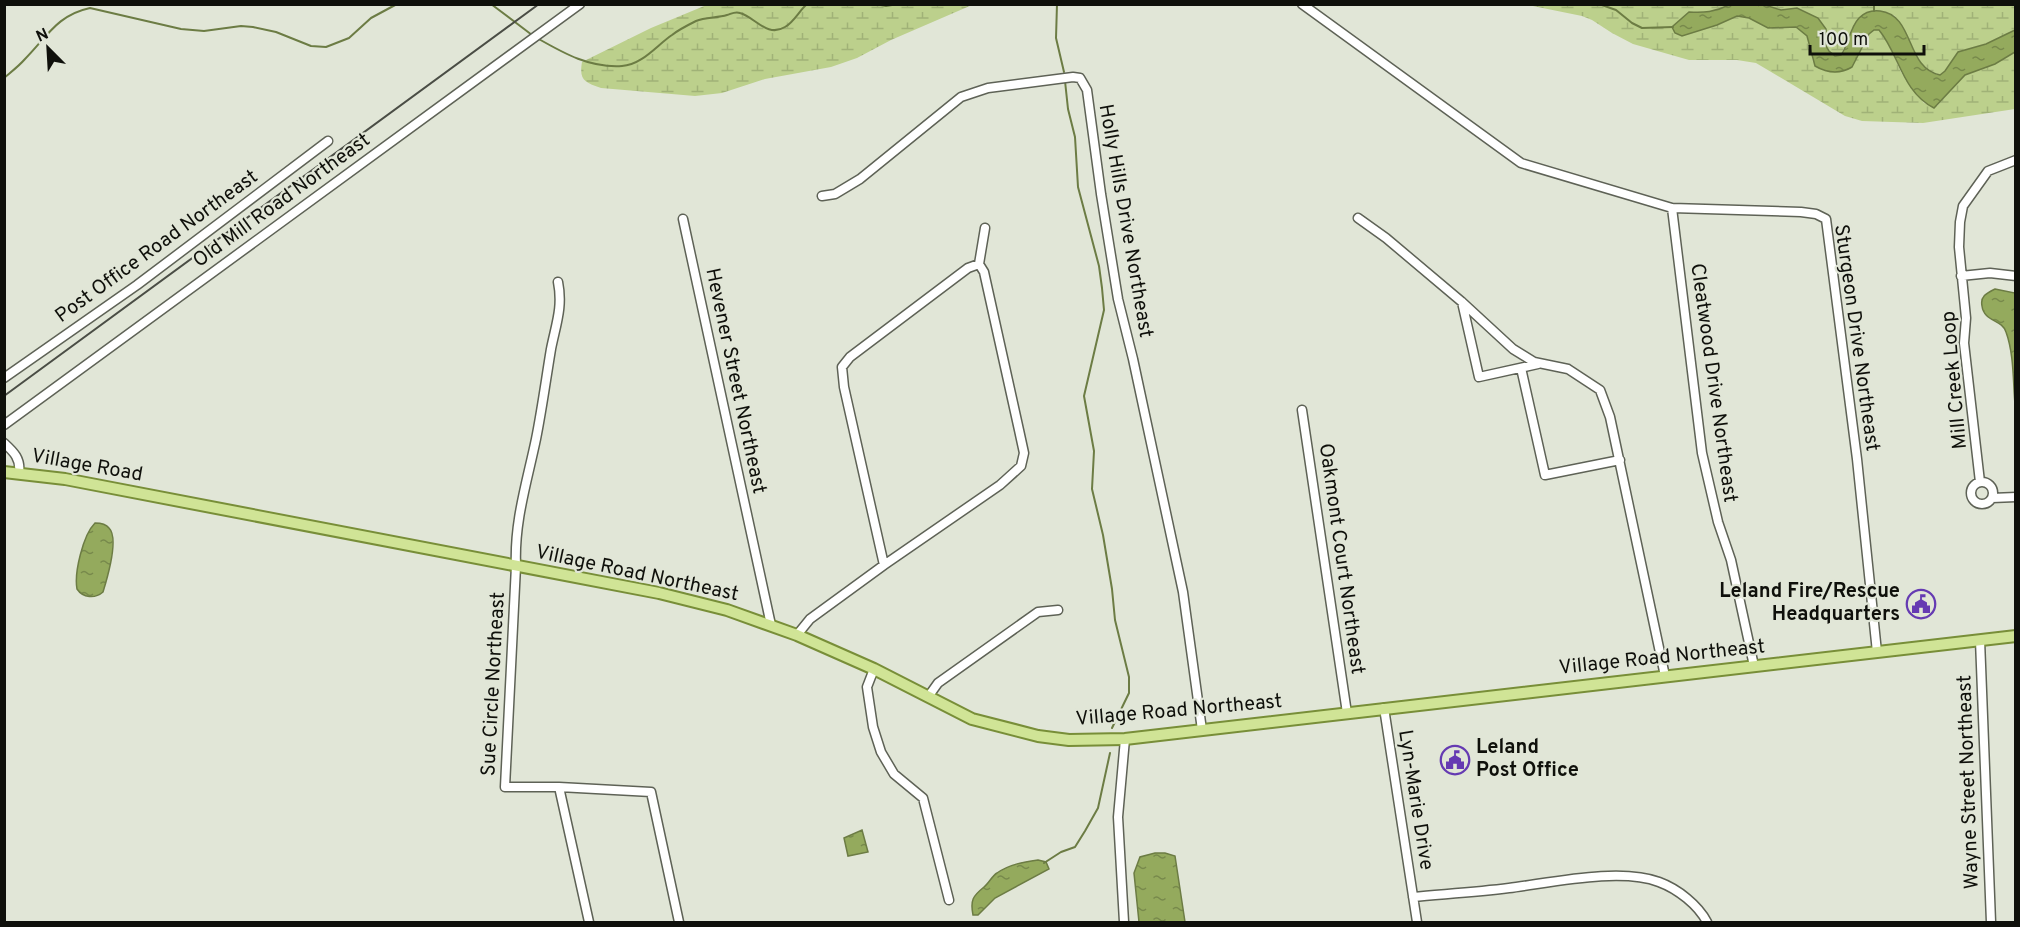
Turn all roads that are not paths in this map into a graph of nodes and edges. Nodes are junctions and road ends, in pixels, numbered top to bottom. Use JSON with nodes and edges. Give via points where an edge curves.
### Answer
{"nodes":[{"id":1,"x":580,"y":4,"type":"edge"},
{"id":2,"x":1302,"y":4,"type":"edge"},
{"id":3,"x":328,"y":141,"type":"dead end"},
{"id":4,"x":2016,"y":160,"type":"edge"},
{"id":5,"x":822,"y":196,"type":"dead end"},
{"id":6,"x":1672,"y":208,"type":"junction"},
{"id":7,"x":1358,"y":218,"type":"dead end"},
{"id":8,"x":683,"y":219,"type":"dead end"},
{"id":9,"x":985,"y":228,"type":"dead end"},
{"id":10,"x":980,"y":264,"type":"junction"},
{"id":11,"x":1961,"y":276,"type":"junction"},
{"id":12,"x":2016,"y":276,"type":"edge"},
{"id":13,"x":558,"y":282,"type":"dead end"},
{"id":14,"x":1462,"y":302,"type":"junction"},
{"id":15,"x":1540,"y":363,"type":"junction"},
{"id":16,"x":1521,"y":368,"type":"junction"},
{"id":17,"x":4,"y":378,"type":"edge"},
{"id":18,"x":1302,"y":410,"type":"dead end"},
{"id":19,"x":4,"y":425,"type":"edge"},
{"id":20,"x":4,"y":443,"type":"edge"},
{"id":21,"x":1620,"y":460,"type":"junction"},
{"id":22,"x":4,"y":472,"type":"edge"},
{"id":23,"x":19,"y":473,"type":"junction"},
{"id":24,"x":1980,"y":482,"type":"junction"},
{"id":25,"x":2016,"y":497,"type":"edge"},
{"id":26,"x":163,"y":498,"type":"joint"},
{"id":27,"x":1992,"y":498,"type":"junction"},
{"id":28,"x":884,"y":565,"type":"junction"},
{"id":29,"x":516,"y":566,"type":"junction"},
{"id":30,"x":1058,"y":610,"type":"dead end"},
{"id":31,"x":771,"y":625,"type":"junction"},
{"id":32,"x":797,"y":635,"type":"junction"},
{"id":33,"x":2016,"y":636,"type":"edge"},
{"id":34,"x":1980,"y":640,"type":"junction"},
{"id":35,"x":1877,"y":652,"type":"junction"},
{"id":36,"x":1754,"y":666,"type":"junction"},
{"id":37,"x":874,"y":669,"type":"junction"},
{"id":38,"x":1665,"y":676,"type":"junction"},
{"id":39,"x":928,"y":696,"type":"junction"},
{"id":40,"x":1384,"y":708,"type":"junction"},
{"id":41,"x":1347,"y":713,"type":"junction"},
{"id":42,"x":1202,"y":730,"type":"junction"},
{"id":43,"x":1125,"y":739,"type":"junction"},
{"id":44,"x":559,"y":788,"type":"junction"},
{"id":45,"x":1413,"y":897,"type":"junction"},
{"id":46,"x":950,"y":900,"type":"dead end"},
{"id":47,"x":590,"y":922,"type":"edge"},
{"id":48,"x":679,"y":922,"type":"edge"},
{"id":49,"x":1124,"y":922,"type":"edge"},
{"id":50,"x":1417,"y":922,"type":"edge"},
{"id":51,"x":1707,"y":922,"type":"edge"},
{"id":52,"x":1991,"y":922,"type":"edge"}],
"edges":[{"from":1,"to":19,"type":"street","name":"Old Mill Road Northeast"},
{"from":2,"to":6,"type":"street","name":"Sturgeon Drive Northeast","via":[[1521,163]]},
{"from":3,"to":17,"type":"street","name":"Post Office Road Northeast","via":[[137,285]]},
{"from":4,"to":11,"type":"street","name":"Mill Creek Loop","via":[[1988,171],[1963,206]]},
{"from":5,"to":42,"type":"street","name":"Holly Hills Drive Northeast","via":[[835,194],[860,179],[961,97],[988,88],[1080,78],[1087,90],[1118,299],[1183,592]]},
{"from":6,"to":35,"type":"street","name":"Sturgeon Drive Northeast","via":[[1800,212],[1826,219],[1856,447]]},
{"from":6,"to":36,"type":"street","name":"Cleatwood Drive Northeast","via":[[1702,453],[1733,567]]},
{"from":7,"to":14,"type":"street"},
{"from":8,"to":31,"type":"street","name":"Hevener Street Northeast"},
{"from":9,"to":10,"type":"street"},
{"from":10,"to":28,"type":"street","via":[[968,268],[842,366]]},
{"from":10,"to":28,"type":"street","via":[[1024,453],[1022,466]]},
{"from":11,"to":12,"type":"street"},
{"from":11,"to":24,"type":"street","name":"Mill Creek Loop","via":[[1966,318],[1964,343]]},
{"from":13,"to":29,"type":"street","via":[[561,298],[543,405],[518,516]]},
{"from":14,"to":15,"type":"street","via":[[1513,349]]},
{"from":14,"to":16,"type":"street","via":[[1479,377]]},
{"from":15,"to":16,"type":"street"},
{"from":15,"to":21,"type":"street","via":[[1568,369],[1600,390]]},
{"from":16,"to":21,"type":"street","via":[[1545,476]]},
{"from":18,"to":41,"type":"street","name":"Oakmont Court Northeast"},
{"from":20,"to":23,"type":"street","via":[[17,456]]},
{"from":21,"to":38,"type":"street"},
{"from":22,"to":23,"type":"main road","name":"Village Road"},
{"from":23,"to":26,"type":"main road","name":"Village Road"},
{"from":24,"to":27,"type":"street","via":[[1992,487]]},
{"from":24,"to":27,"type":"street","via":[[1972,489],[1974,500],[1982,504]]},
{"from":25,"to":27,"type":"street"},
{"from":26,"to":29,"type":"main road","name":"Village Road Northeast"},
{"from":28,"to":32,"type":"street","via":[[810,619]]},
{"from":29,"to":31,"type":"main road","name":"Village Road Northeast","via":[[659,593]]},
{"from":29,"to":44,"type":"street","name":"Sue Circle Northeast","via":[[506,787]]},
{"from":30,"to":39,"type":"street","via":[[1038,612],[938,683]]},
{"from":31,"to":32,"type":"main road","name":"Village Road Northeast"},
{"from":32,"to":37,"type":"main road","name":"Village Road Northeast"},
{"from":33,"to":34,"type":"main road","name":"Village Road Northeast"},
{"from":34,"to":35,"type":"main road","name":"Village Road Northeast"},
{"from":34,"to":52,"type":"street","name":"Wayne Street Northeast"},
{"from":35,"to":36,"type":"main road","name":"Village Road Northeast"},
{"from":36,"to":38,"type":"main road","name":"Village Road Northeast"},
{"from":37,"to":39,"type":"main road","name":"Village Road Northeast"},
{"from":37,"to":46,"type":"street","via":[[867,687],[880,752],[894,774],[923,798]]},
{"from":38,"to":40,"type":"main road","name":"Village Road Northeast"},
{"from":39,"to":43,"type":"main road","name":"Village Road Northeast","via":[[972,719],[1038,736]]},
{"from":40,"to":41,"type":"main road","name":"Village Road Northeast"},
{"from":40,"to":45,"type":"street","name":"Lyn-Marie Drive"},
{"from":41,"to":42,"type":"main road","name":"Village Road Northeast"},
{"from":42,"to":43,"type":"main road","name":"Village Road Northeast"},
{"from":43,"to":49,"type":"street","via":[[1118,817]]},
{"from":44,"to":47,"type":"street"},
{"from":44,"to":48,"type":"street","name":"Sue Circle Northeast","via":[[651,792]]},
{"from":45,"to":50,"type":"street","name":"Lyn-Marie Drive"},
{"from":45,"to":51,"type":"street","via":[[1625,876],[1659,882],[1688,899]]}]}
